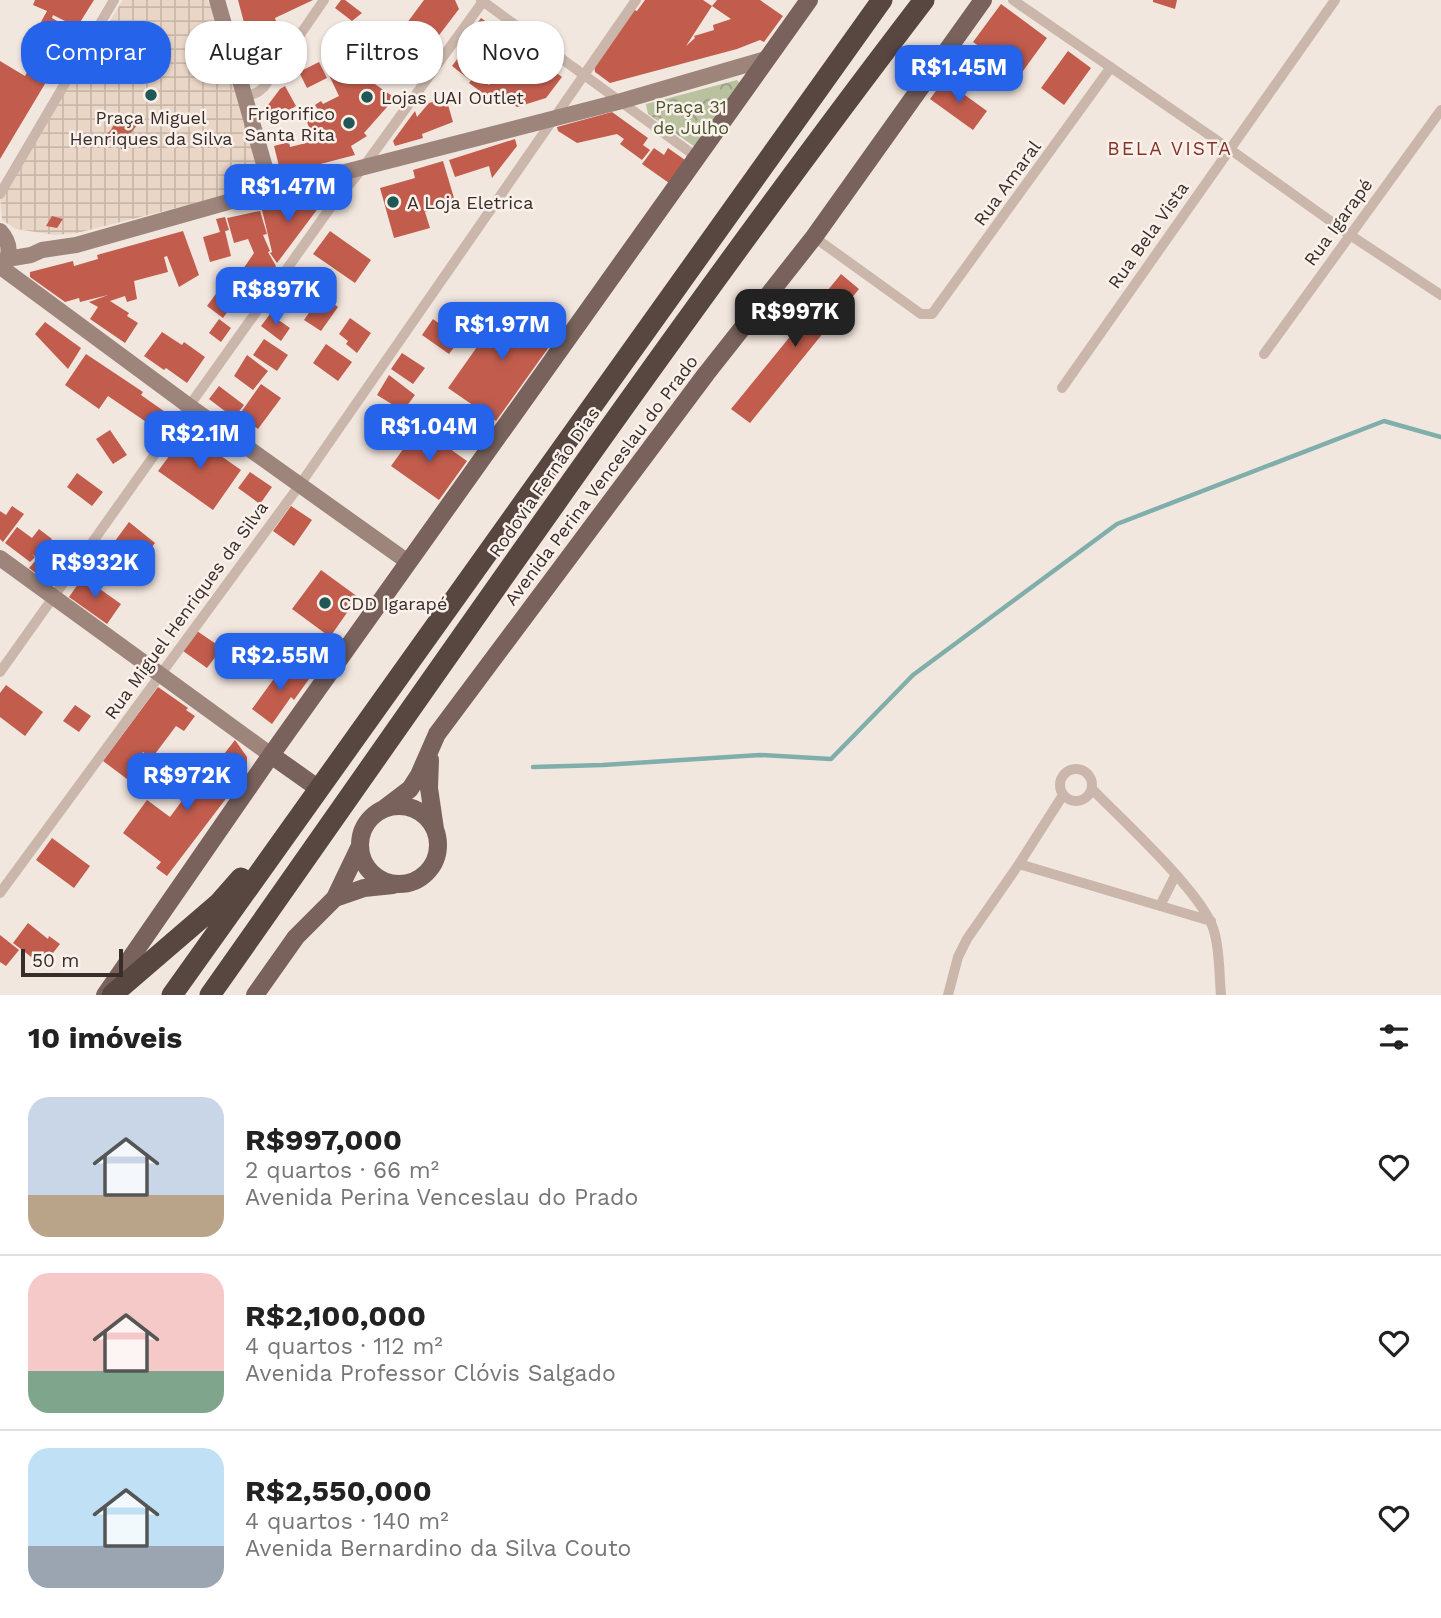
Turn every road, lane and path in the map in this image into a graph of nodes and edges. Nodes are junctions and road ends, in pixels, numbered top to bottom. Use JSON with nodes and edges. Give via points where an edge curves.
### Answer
{"nodes":[{"id":1,"x":114,"y":0,"type":"edge"},
{"id":2,"x":217,"y":0,"type":"edge"},
{"id":3,"x":324,"y":0,"type":"edge"},
{"id":4,"x":482,"y":0,"type":"edge"},
{"id":5,"x":636,"y":0,"type":"edge"},
{"id":6,"x":809,"y":0,"type":"edge"},
{"id":7,"x":882,"y":0,"type":"edge"},
{"id":8,"x":923,"y":0,"type":"edge"},
{"id":9,"x":983,"y":0,"type":"edge"},
{"id":10,"x":1013,"y":0,"type":"edge"},
{"id":11,"x":1335,"y":0,"type":"edge"},
{"id":12,"x":766,"y":60,"type":"junction"},
{"id":13,"x":1111,"y":68,"type":"junction"},
{"id":14,"x":582,"y":74,"type":"junction"},
{"id":15,"x":245,"y":97,"type":"junction"},
{"id":16,"x":618,"y":102,"type":"junction"},
{"id":17,"x":1441,"y":110,"type":"edge"},
{"id":18,"x":554,"y":118,"type":"junction"},
{"id":19,"x":1231,"y":150,"type":"junction"},
{"id":20,"x":698,"y":158,"type":"junction"},
{"id":21,"x":362,"y":169,"type":"junction"},
{"id":22,"x":272,"y":192,"type":"junction"},
{"id":23,"x":0,"y":194,"type":"edge"},
{"id":24,"x":3,"y":235,"type":"edge"},
{"id":25,"x":1350,"y":235,"type":"junction"},
{"id":26,"x":814,"y":237,"type":"junction"},
{"id":27,"x":42,"y":250,"type":"junction"},
{"id":28,"x":3,"y":266,"type":"edge"},
{"id":29,"x":1441,"y":295,"type":"edge"},
{"id":30,"x":1264,"y":354,"type":"dead end"},
{"id":31,"x":1062,"y":388,"type":"dead end"},
{"id":32,"x":189,"y":406,"type":"junction"},
{"id":33,"x":299,"y":485,"type":"junction"},
{"id":34,"x":0,"y":558,"type":"edge"},
{"id":35,"x":408,"y":562,"type":"junction"},
{"id":36,"x":54,"y":598,"type":"junction"},
{"id":37,"x":0,"y":672,"type":"edge"},
{"id":38,"x":160,"y":674,"type":"junction"},
{"id":39,"x":431,"y":750,"type":"junction"},
{"id":40,"x":271,"y":755,"type":"junction"},
{"id":41,"x":1093,"y":789,"type":"junction"},
{"id":42,"x":310,"y":794,"type":"junction"},
{"id":43,"x":1063,"y":795,"type":"junction"},
{"id":44,"x":385,"y":808,"type":"junction"},
{"id":45,"x":349,"y":810,"type":"dead end"},
{"id":46,"x":367,"y":822,"type":"junction"},
{"id":47,"x":435,"y":829,"type":"junction"},
{"id":48,"x":359,"y":848,"type":"junction"},
{"id":49,"x":1019,"y":864,"type":"junction"},
{"id":50,"x":1175,"y":876,"type":"junction"},
{"id":51,"x":399,"y":884,"type":"junction"},
{"id":52,"x":0,"y":893,"type":"edge"},
{"id":53,"x":335,"y":898,"type":"junction"},
{"id":54,"x":1160,"y":906,"type":"junction"},
{"id":55,"x":1211,"y":921,"type":"junction"},
{"id":56,"x":952,"y":994,"type":"edge"},
{"id":57,"x":105,"y":995,"type":"edge"},
{"id":58,"x":113,"y":995,"type":"edge"},
{"id":59,"x":172,"y":995,"type":"edge"},
{"id":60,"x":210,"y":995,"type":"edge"},
{"id":61,"x":255,"y":995,"type":"edge"},
{"id":62,"x":1221,"y":995,"type":"edge"}],
"edges":[{"from":1,"to":23,"type":"street"},
{"from":2,"to":15,"type":"main road"},
{"from":3,"to":15,"type":"street","via":[[264,87]]},
{"from":4,"to":14,"type":"street"},
{"from":4,"to":21,"type":"street"},
{"from":5,"to":14,"type":"street","name":"Rua Miguel Henriques da Silva"},
{"from":6,"to":12,"type":"main road"},
{"from":7,"to":42,"type":"highway","name":"Rodovia Fernão Dias"},
{"from":8,"to":60,"type":"highway","name":"Rodovia Fernão Dias","via":[[667,347]]},
{"from":9,"to":26,"type":"main road","name":"Avenida Perina Venceslau do Prado"},
{"from":10,"to":13,"type":"street"},
{"from":11,"to":19,"type":"street","name":"Rua Bela Vista"},
{"from":12,"to":16,"type":"main road"},
{"from":12,"to":20,"type":"main road"},
{"from":13,"to":19,"type":"street"},
{"from":13,"to":26,"type":"street","name":"Rua Amaral","via":[[929,316]]},
{"from":14,"to":16,"type":"street"},
{"from":14,"to":18,"type":"street","name":"Rua Miguel Henriques da Silva"},
{"from":15,"to":22,"type":"main road"},
{"from":16,"to":18,"type":"main road"},
{"from":16,"to":20,"type":"street"},
{"from":17,"to":25,"type":"street","name":"Rua Igarapé"},
{"from":18,"to":21,"type":"main road"},
{"from":18,"to":33,"type":"street","name":"Rua Miguel Henriques da Silva"},
{"from":19,"to":25,"type":"street"},
{"from":19,"to":31,"type":"street","name":"Rua Bela Vista"},
{"from":20,"to":35,"type":"main road"},
{"from":21,"to":22,"type":"main road"},
{"from":21,"to":32,"type":"street"},
{"from":22,"to":27,"type":"main road"},
{"from":24,"to":27,"type":"main road"},
{"from":24,"to":28,"type":"main road","via":[[9,252]]},
{"from":25,"to":29,"type":"street"},
{"from":25,"to":30,"type":"street","name":"Rua Igarapé"},
{"from":26,"to":39,"type":"main road","name":"Avenida Perina Venceslau do Prado","via":[[635,468],[437,734]]},
{"from":27,"to":28,"type":"main road"},
{"from":28,"to":32,"type":"main road"},
{"from":32,"to":33,"type":"main road"},
{"from":32,"to":36,"type":"street"},
{"from":33,"to":35,"type":"main road"},
{"from":33,"to":38,"type":"street","name":"Rua Miguel Henriques da Silva"},
{"from":34,"to":36,"type":"main road"},
{"from":35,"to":40,"type":"main road"},
{"from":36,"to":37,"type":"street"},
{"from":36,"to":38,"type":"main road"},
{"from":38,"to":40,"type":"main road"},
{"from":38,"to":52,"type":"street","name":"Rua Miguel Henriques da Silva"},
{"from":39,"to":44,"type":"main road","name":"Avenida Perina Venceslau do Prado","via":[[410,789]]},
{"from":39,"to":47,"type":"main road","name":"Avenida Perina Venceslau do Prado","via":[[429,788]]},
{"from":40,"to":42,"type":"main road"},
{"from":40,"to":57,"type":"main road"},
{"from":41,"to":43,"type":"street","via":[[1082,800],[1071,801]]},
{"from":41,"to":43,"type":"street","via":[[1088,773],[1072,769],[1061,780]]},
{"from":41,"to":50,"type":"street"},
{"from":42,"to":58,"type":"highway","via":[[219,903]]},
{"from":42,"to":59,"type":"highway","name":"Rodovia Fernão Dias"},
{"from":43,"to":49,"type":"street"},
{"from":44,"to":46,"type":"main road"},
{"from":44,"to":47,"type":"main road","via":[[409,807],[429,819]]},
{"from":45,"to":46,"type":"main road"},
{"from":46,"to":48,"type":"main road"},
{"from":47,"to":51,"type":"main road","via":[[437,855],[432,866],[412,882]]},
{"from":48,"to":51,"type":"main road","via":[[368,869]]},
{"from":48,"to":53,"type":"main road"},
{"from":49,"to":54,"type":"street"},
{"from":49,"to":56,"type":"street","via":[[962,949]]},
{"from":50,"to":54,"type":"street"},
{"from":50,"to":55,"type":"street"},
{"from":51,"to":53,"type":"main road","via":[[364,888]]},
{"from":53,"to":61,"type":"main road","via":[[296,937]]},
{"from":54,"to":55,"type":"street"},
{"from":55,"to":62,"type":"street"}]}
